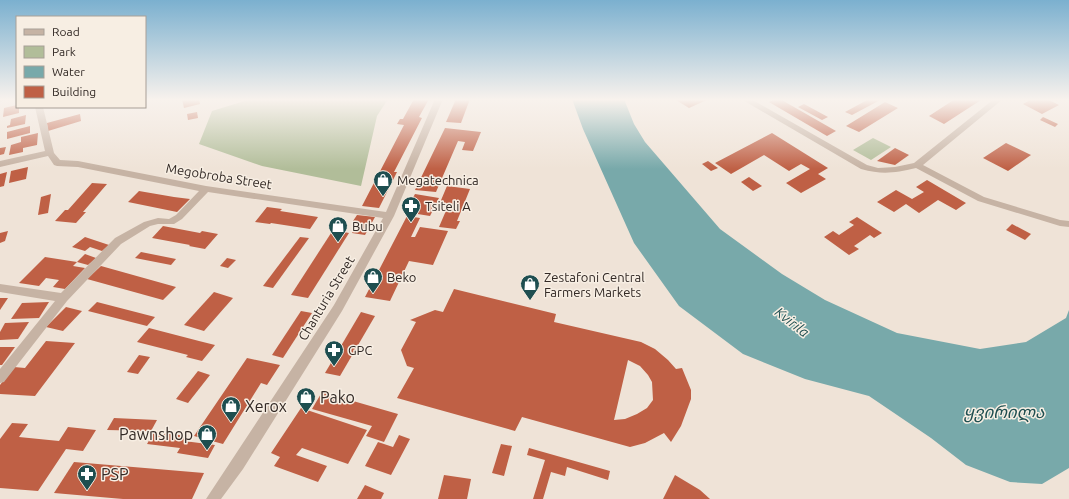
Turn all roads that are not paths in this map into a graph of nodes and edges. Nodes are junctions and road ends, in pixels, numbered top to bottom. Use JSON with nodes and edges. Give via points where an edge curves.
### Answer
{"nodes":[{"id":1,"x":42,"y":122,"type":"edge"},
{"id":2,"x":429,"y":122,"type":"edge"},
{"id":3,"x":786,"y":122,"type":"edge"},
{"id":4,"x":970,"y":122,"type":"edge"},
{"id":5,"x":50,"y":153,"type":"junction"},
{"id":6,"x":0,"y":164,"type":"edge"},
{"id":7,"x":917,"y":165,"type":"junction"},
{"id":8,"x":206,"y":189,"type":"junction"},
{"id":9,"x":390,"y":216,"type":"junction"},
{"id":10,"x":1069,"y":224,"type":"edge"},
{"id":11,"x":0,"y":288,"type":"edge"},
{"id":12,"x":63,"y":298,"type":"junction"},
{"id":13,"x":0,"y":378,"type":"edge"},
{"id":14,"x":213,"y":499,"type":"edge"}],
"edges":[{"from":1,"to":5,"type":"street"},
{"from":2,"to":9,"type":"street","name":"Chanturia Street"},
{"from":3,"to":7,"type":"street","via":[[864,167],[889,171]]},
{"from":4,"to":7,"type":"street"},
{"from":5,"to":6,"type":"street"},
{"from":5,"to":8,"type":"street","name":"Megobroba Street","via":[[57,163],[78,164]]},
{"from":7,"to":10,"type":"street","via":[[981,199]]},
{"from":8,"to":9,"type":"street","name":"Megobroba Street"},
{"from":8,"to":12,"type":"street","via":[[179,218],[171,222],[158,221],[147,224],[118,241]]},
{"from":9,"to":14,"type":"street","name":"Chanturia Street","via":[[332,318]]},
{"from":11,"to":12,"type":"street"},
{"from":12,"to":13,"type":"street"}]}
